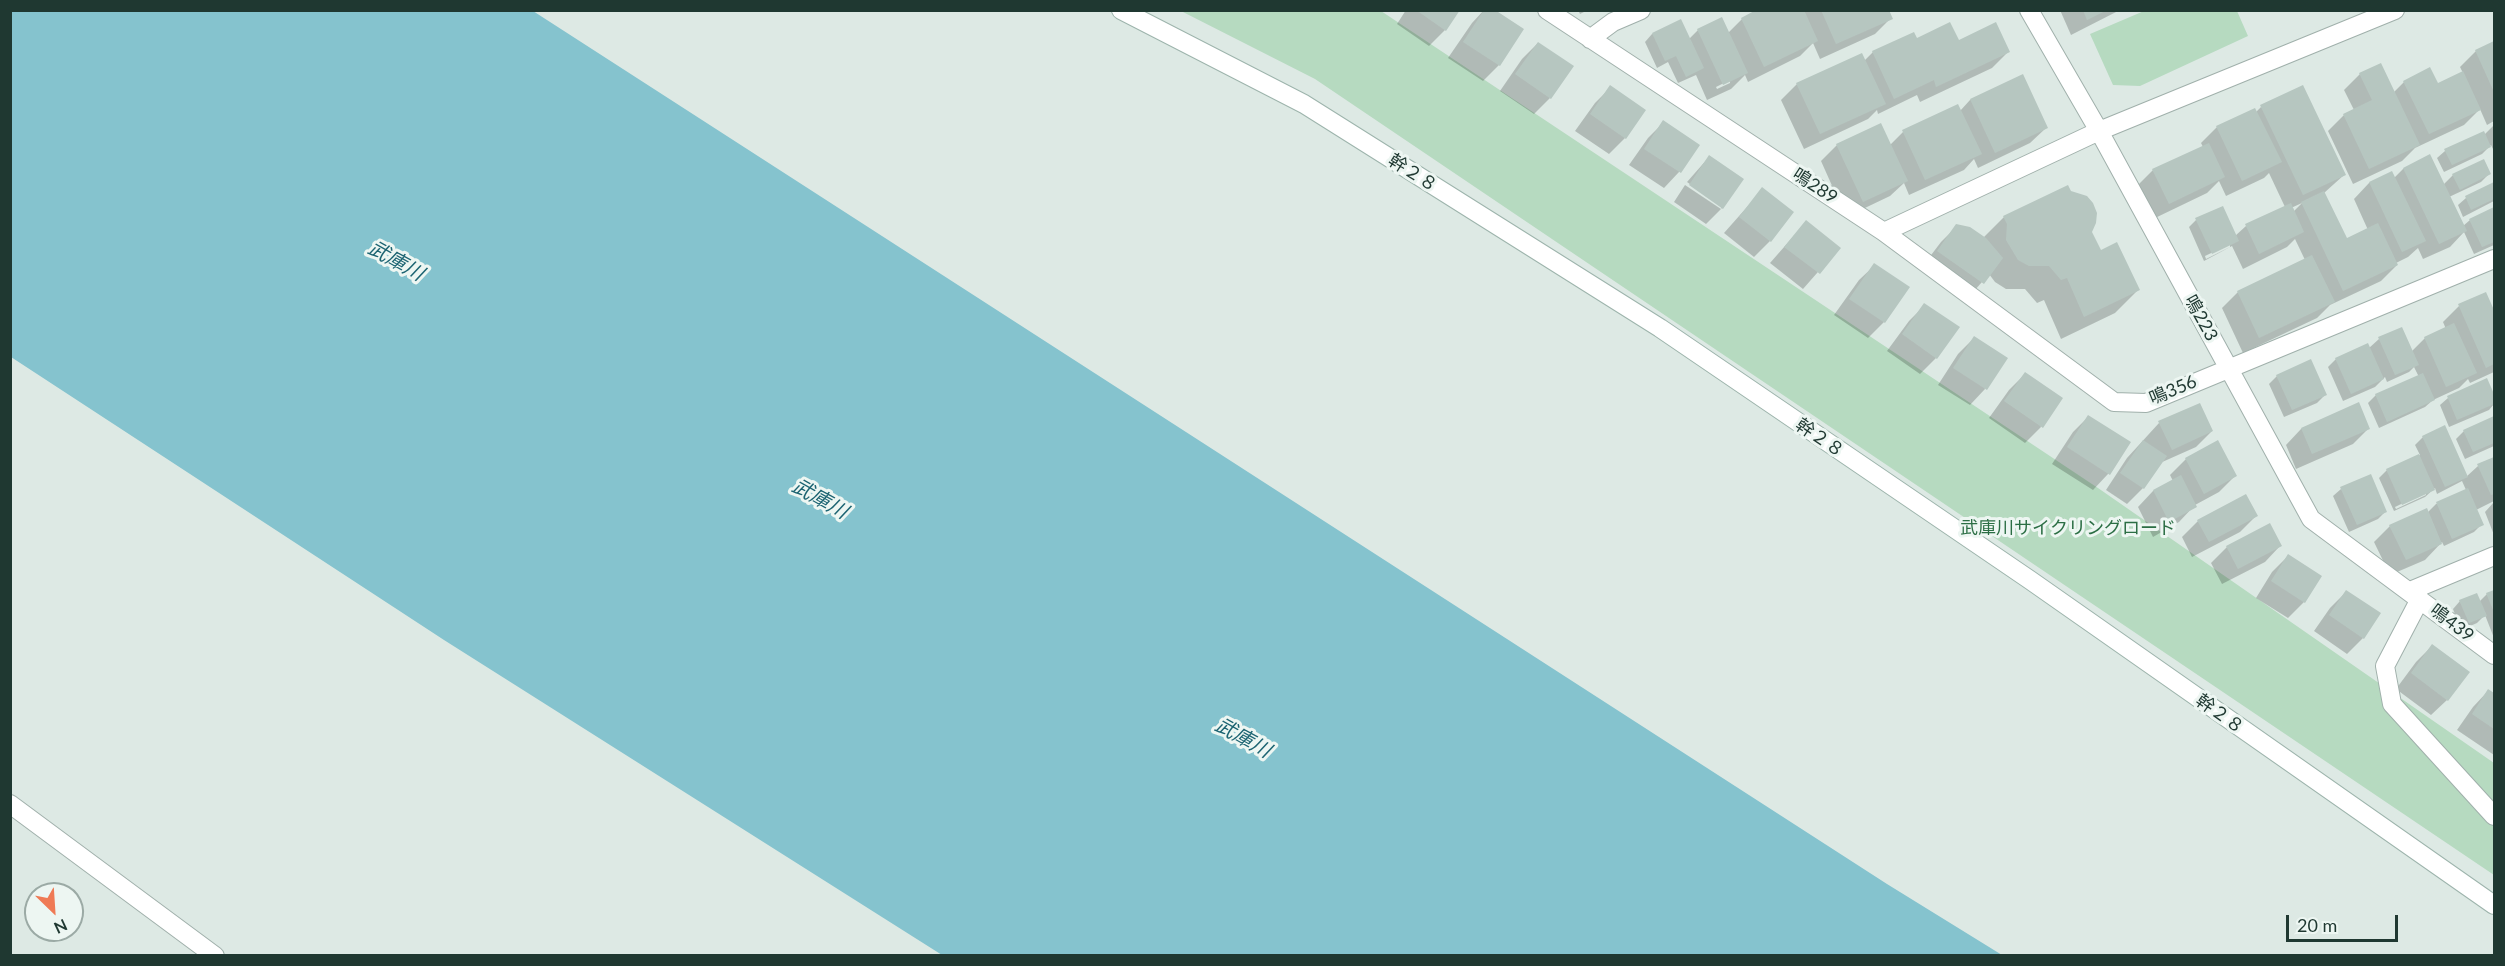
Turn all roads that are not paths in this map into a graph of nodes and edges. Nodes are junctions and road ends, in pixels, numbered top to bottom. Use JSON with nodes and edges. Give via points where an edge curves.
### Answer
{"nodes":[{"id":1,"x":1121,"y":10,"type":"edge"},
{"id":2,"x":1547,"y":10,"type":"edge"},
{"id":3,"x":1641,"y":10,"type":"edge"},
{"id":4,"x":2029,"y":10,"type":"edge"},
{"id":5,"x":2395,"y":10,"type":"edge"},
{"id":6,"x":1590,"y":39,"type":"junction"},
{"id":7,"x":2099,"y":131,"type":"junction"},
{"id":8,"x":1884,"y":232,"type":"junction"},
{"id":9,"x":2494,"y":259,"type":"edge"},
{"id":10,"x":2228,"y":368,"type":"junction"},
{"id":11,"x":2494,"y":556,"type":"edge"},
{"id":12,"x":2415,"y":595,"type":"junction"},
{"id":13,"x":2494,"y":655,"type":"edge"},
{"id":14,"x":10,"y":804,"type":"edge"},
{"id":15,"x":2494,"y":816,"type":"edge"},
{"id":16,"x":2494,"y":905,"type":"edge"},
{"id":17,"x":215,"y":956,"type":"edge"}],
"edges":[{"from":1,"to":16,"type":"street","name":"幹２８","via":[[1304,104],[1660,328],[2030,580]]},
{"from":2,"to":6,"type":"street","name":"鳴289"},
{"from":3,"to":6,"type":"street","via":[[1613,22]]},
{"from":4,"to":7,"type":"street","name":"鳴223"},
{"from":5,"to":7,"type":"street"},
{"from":6,"to":8,"type":"street","name":"鳴289"},
{"from":7,"to":8,"type":"street"},
{"from":7,"to":10,"type":"street","name":"鳴223"},
{"from":8,"to":10,"type":"street","name":"鳴356","via":[[2114,402],[2146,403]]},
{"from":9,"to":10,"type":"street","name":"鳴356"},
{"from":10,"to":12,"type":"street","name":"鳴223","via":[[2311,519]]},
{"from":11,"to":12,"type":"street"},
{"from":12,"to":13,"type":"street","name":"鳴439"},
{"from":12,"to":15,"type":"street","via":[[2385,666],[2392,704]]},
{"from":14,"to":17,"type":"street"}]}
